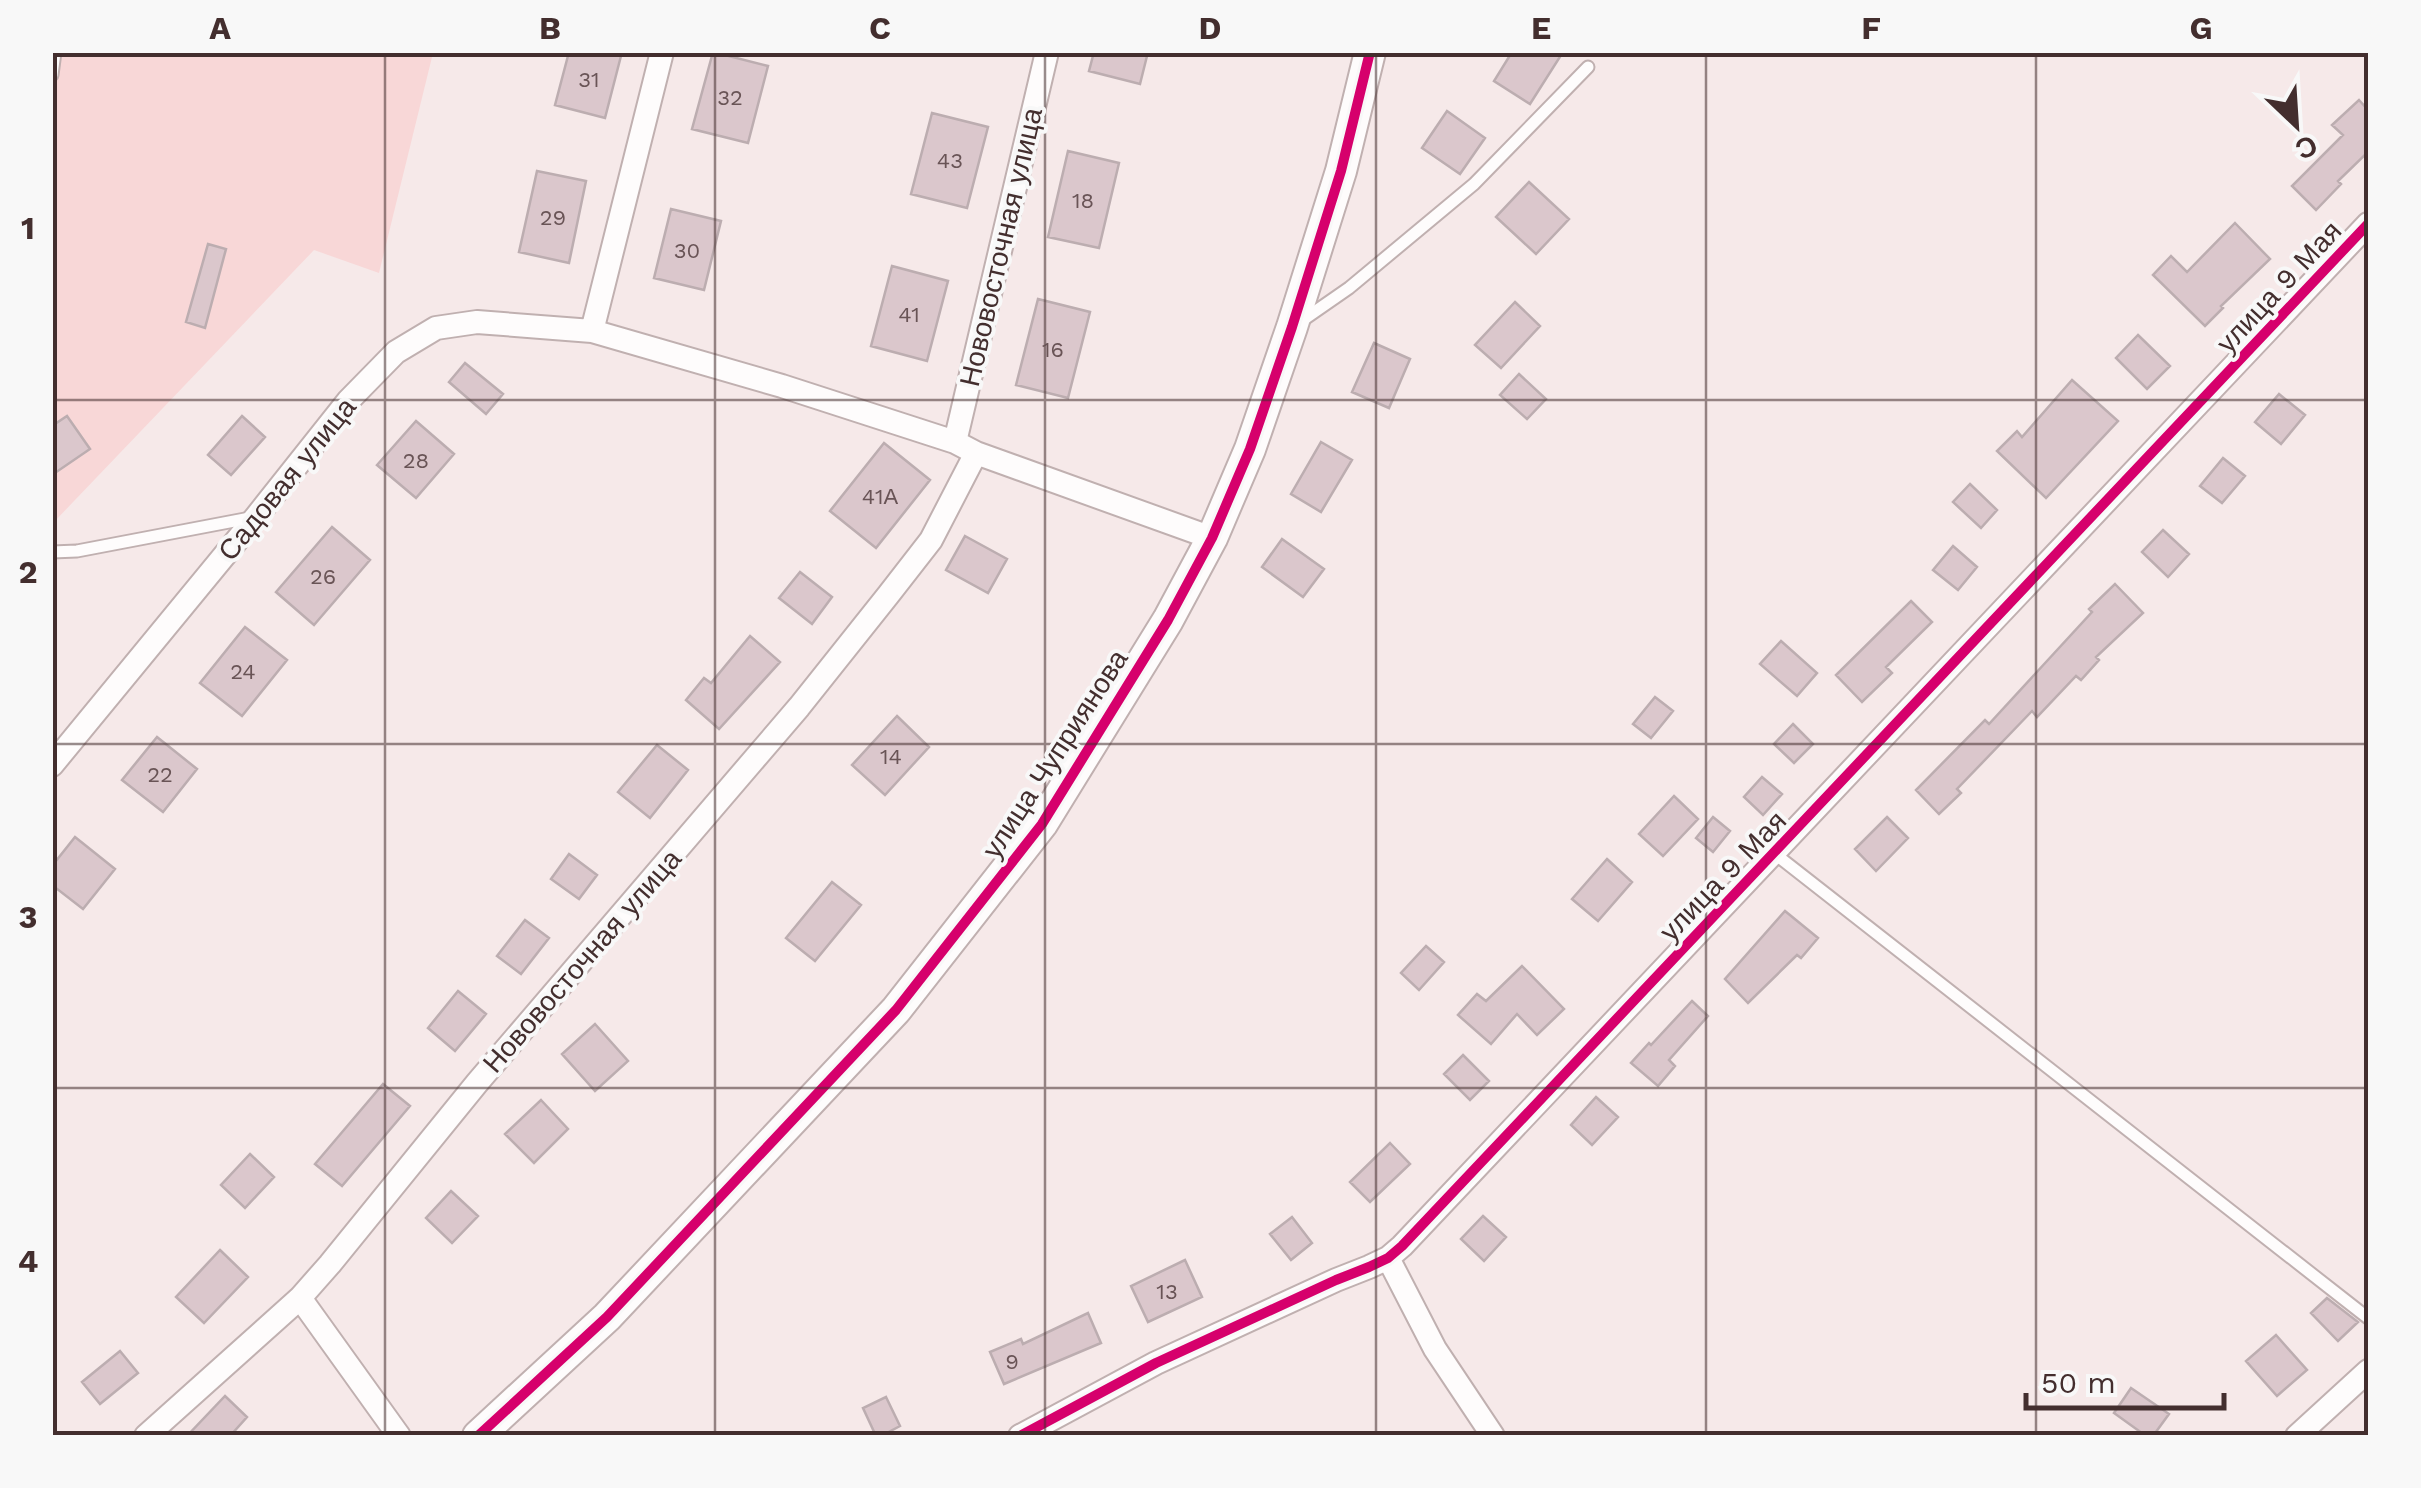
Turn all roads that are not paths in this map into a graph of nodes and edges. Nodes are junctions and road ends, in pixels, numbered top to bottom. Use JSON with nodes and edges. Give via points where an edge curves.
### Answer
{"nodes":[{"id":1,"x":55,"y":52,"type":"edge"},
{"id":2,"x":662,"y":52,"type":"edge"},
{"id":3,"x":1047,"y":52,"type":"edge"},
{"id":4,"x":1370,"y":52,"type":"edge"},
{"id":5,"x":1588,"y":67,"type":"dead end"},
{"id":6,"x":52,"y":76,"type":"edge"},
{"id":7,"x":2368,"y":224,"type":"edge"},
{"id":8,"x":1292,"y":327,"type":"junction"},
{"id":9,"x":592,"y":330,"type":"junction"},
{"id":10,"x":955,"y":442,"type":"junction"},
{"id":11,"x":976,"y":453,"type":"junction"},
{"id":12,"x":256,"y":517,"type":"junction"},
{"id":13,"x":1212,"y":538,"type":"junction"},
{"id":14,"x":52,"y":552,"type":"edge"},
{"id":15,"x":52,"y":765,"type":"edge"},
{"id":16,"x":1775,"y":854,"type":"junction"},
{"id":17,"x":1388,"y":1258,"type":"junction"},
{"id":18,"x":300,"y":1298,"type":"junction"},
{"id":19,"x":2368,"y":1318,"type":"edge"},
{"id":20,"x":2368,"y":1371,"type":"edge"},
{"id":21,"x":146,"y":1436,"type":"edge"},
{"id":22,"x":398,"y":1436,"type":"edge"},
{"id":23,"x":478,"y":1436,"type":"edge"},
{"id":24,"x":1020,"y":1436,"type":"edge"},
{"id":25,"x":1493,"y":1436,"type":"edge"},
{"id":26,"x":2297,"y":1436,"type":"edge"}],
"edges":[{"from":1,"to":6,"type":"lane"},
{"from":2,"to":9,"type":"street"},
{"from":3,"to":10,"type":"street","name":"Нововосточная улица"},
{"from":4,"to":8,"type":"street","name":"улица Чуприянова"},
{"from":5,"to":8,"type":"lane","via":[[1474,184]]},
{"from":7,"to":16,"type":"street","name":"улица 9 Мая"},
{"from":8,"to":13,"type":"street","name":"улица Чуприянова"},
{"from":9,"to":10,"type":"street","name":"Садовая улица"},
{"from":9,"to":12,"type":"street","name":"Садовая улица","via":[[477,322],[436,328],[396,352],[348,402]]},
{"from":10,"to":11,"type":"street","name":"Садовая улица"},
{"from":11,"to":13,"type":"street","name":"Садовая улица"},
{"from":11,"to":18,"type":"street","name":"Нововосточная улица","via":[[931,540],[890,594]]},
{"from":12,"to":14,"type":"lane"},
{"from":12,"to":15,"type":"street","name":"Садовая улица"},
{"from":13,"to":23,"type":"street","name":"улица Чуприянова","via":[[1042,824],[896,1010],[607,1316]]},
{"from":16,"to":17,"type":"street","name":"улица 9 Мая"},
{"from":16,"to":19,"type":"lane"},
{"from":17,"to":24,"type":"street","name":"улица 9 Мая","via":[[1156,1363]]},
{"from":17,"to":25,"type":"street"},
{"from":18,"to":21,"type":"street","name":"Нововосточная улица"},
{"from":18,"to":22,"type":"street"},
{"from":20,"to":26,"type":"street"}]}
